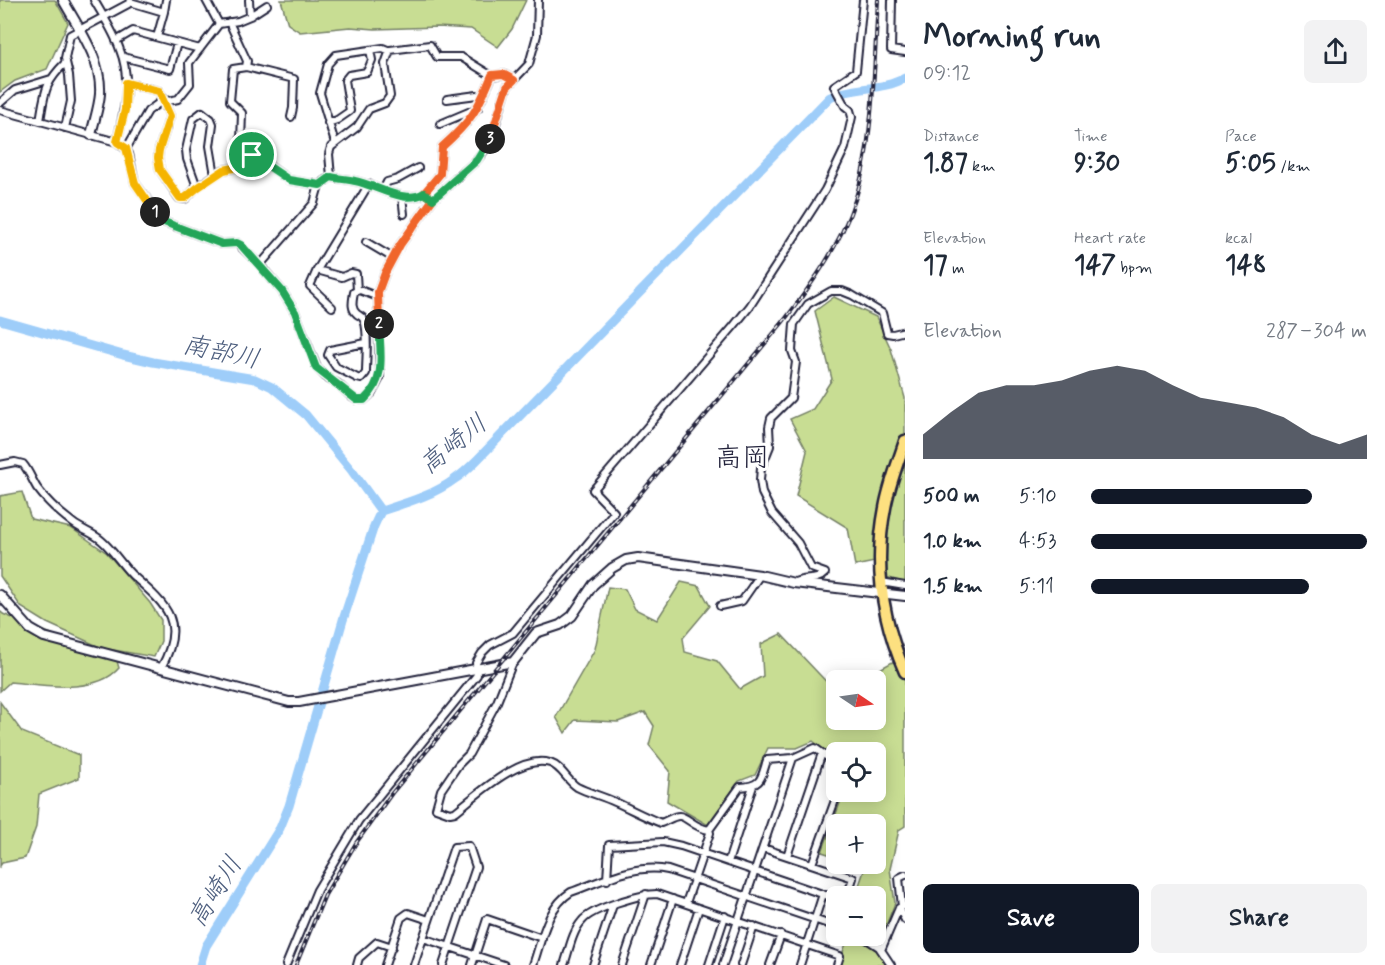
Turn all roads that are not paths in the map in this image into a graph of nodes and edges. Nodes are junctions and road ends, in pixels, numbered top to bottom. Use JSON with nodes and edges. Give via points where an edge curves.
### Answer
{"nodes":[{"id":1,"x":63,"y":0,"type":"edge"},
{"id":2,"x":94,"y":0,"type":"edge"},
{"id":3,"x":166,"y":0,"type":"edge"},
{"id":4,"x":206,"y":0,"type":"edge"},
{"id":5,"x":249,"y":0,"type":"edge"},
{"id":6,"x":538,"y":0,"type":"edge"},
{"id":7,"x":863,"y":0,"type":"edge"},
{"id":8,"x":892,"y":0,"type":"edge"},
{"id":9,"x":130,"y":2,"type":"edge"},
{"id":10,"x":267,"y":5,"type":"dead end"},
{"id":11,"x":164,"y":12,"type":"junction"},
{"id":12,"x":250,"y":16,"type":"junction"},
{"id":13,"x":104,"y":18,"type":"junction"},
{"id":14,"x":229,"y":22,"type":"junction"},
{"id":15,"x":219,"y":24,"type":"junction"},
{"id":16,"x":80,"y":30,"type":"junction"},
{"id":17,"x":157,"y":38,"type":"junction"},
{"id":18,"x":116,"y":41,"type":"junction"},
{"id":19,"x":177,"y":43,"type":"junction"},
{"id":20,"x":200,"y":49,"type":"junction"},
{"id":21,"x":370,"y":50,"type":"junction"},
{"id":22,"x":390,"y":51,"type":"junction"},
{"id":23,"x":905,"y":52,"type":"edge"},
{"id":24,"x":123,"y":57,"type":"junction"},
{"id":25,"x":66,"y":62,"type":"junction"},
{"id":26,"x":246,"y":67,"type":"junction"},
{"id":27,"x":492,"y":75,"type":"junction"},
{"id":28,"x":51,"y":79,"type":"junction"},
{"id":29,"x":514,"y":80,"type":"junction"},
{"id":30,"x":126,"y":83,"type":"junction"},
{"id":31,"x":447,"y":99,"type":"dead end"},
{"id":32,"x":482,"y":99,"type":"junction"},
{"id":33,"x":164,"y":102,"type":"junction"},
{"id":34,"x":0,"y":103,"type":"edge"},
{"id":35,"x":478,"y":108,"type":"junction"},
{"id":36,"x":0,"y":110,"type":"edge"},
{"id":37,"x":291,"y":117,"type":"dead end"},
{"id":38,"x":40,"y":121,"type":"junction"},
{"id":39,"x":328,"y":123,"type":"junction"},
{"id":40,"x":440,"y":124,"type":"dead end"},
{"id":41,"x":65,"y":128,"type":"junction"},
{"id":42,"x":91,"y":135,"type":"junction"},
{"id":43,"x":117,"y":142,"type":"junction"},
{"id":44,"x":335,"y":143,"type":"junction"},
{"id":45,"x":126,"y":148,"type":"junction"},
{"id":46,"x":252,"y":155,"type":"junction"},
{"id":47,"x":418,"y":168,"type":"dead end"},
{"id":48,"x":215,"y":176,"type":"junction"},
{"id":49,"x":331,"y":177,"type":"junction"},
{"id":50,"x":369,"y":184,"type":"junction"},
{"id":51,"x":320,"y":185,"type":"junction"},
{"id":52,"x":197,"y":188,"type":"junction"},
{"id":53,"x":383,"y":190,"type":"junction"},
{"id":54,"x":424,"y":193,"type":"junction"},
{"id":55,"x":402,"y":196,"type":"junction"},
{"id":56,"x":433,"y":199,"type":"junction"},
{"id":57,"x":404,"y":214,"type":"dead end"},
{"id":58,"x":366,"y":242,"type":"dead end"},
{"id":59,"x":393,"y":258,"type":"junction"},
{"id":60,"x":260,"y":265,"type":"junction"},
{"id":61,"x":317,"y":270,"type":"junction"},
{"id":62,"x":357,"y":291,"type":"junction"},
{"id":63,"x":378,"y":297,"type":"junction"},
{"id":64,"x":332,"y":307,"type":"dead end"},
{"id":65,"x":905,"y":332,"type":"edge"},
{"id":66,"x":366,"y":343,"type":"junction"},
{"id":67,"x":905,"y":441,"type":"edge"},
{"id":68,"x":0,"y":465,"type":"edge"},
{"id":69,"x":760,"y":575,"type":"junction"},
{"id":70,"x":880,"y":582,"type":"junction"},
{"id":71,"x":794,"y":583,"type":"junction"},
{"id":72,"x":905,"y":586,"type":"edge"},
{"id":73,"x":882,"y":594,"type":"junction"},
{"id":74,"x":0,"y":595,"type":"edge"},
{"id":75,"x":905,"y":596,"type":"edge"},
{"id":76,"x":720,"y":606,"type":"dead end"},
{"id":77,"x":513,"y":662,"type":"junction"},
{"id":78,"x":161,"y":668,"type":"junction"},
{"id":79,"x":478,"y":669,"type":"junction"},
{"id":80,"x":905,"y":672,"type":"edge"},
{"id":81,"x":822,"y":753,"type":"junction"},
{"id":82,"x":826,"y":756,"type":"edge"},
{"id":83,"x":793,"y":758,"type":"junction"},
{"id":84,"x":753,"y":786,"type":"junction"},
{"id":85,"x":834,"y":802,"type":"edge"},
{"id":86,"x":709,"y":830,"type":"junction"},
{"id":87,"x":763,"y":848,"type":"junction"},
{"id":88,"x":703,"y":854,"type":"junction"},
{"id":89,"x":787,"y":856,"type":"junction"},
{"id":90,"x":728,"y":862,"type":"junction"},
{"id":91,"x":812,"y":864,"type":"junction"},
{"id":92,"x":755,"y":871,"type":"junction"},
{"id":93,"x":905,"y":875,"type":"edge"},
{"id":94,"x":694,"y":878,"type":"junction"},
{"id":95,"x":607,"y":880,"type":"junction"},
{"id":96,"x":850,"y":886,"type":"edge"},
{"id":97,"x":646,"y":894,"type":"junction"},
{"id":98,"x":823,"y":894,"type":"junction"},
{"id":99,"x":826,"y":895,"type":"edge"},
{"id":100,"x":747,"y":896,"type":"junction"},
{"id":101,"x":673,"y":899,"type":"junction"},
{"id":102,"x":686,"y":903,"type":"junction"},
{"id":103,"x":613,"y":905,"type":"junction"},
{"id":104,"x":902,"y":907,"type":"edge"},
{"id":105,"x":699,"y":908,"type":"junction"},
{"id":106,"x":725,"y":916,"type":"junction"},
{"id":107,"x":815,"y":919,"type":"junction"},
{"id":108,"x":429,"y":920,"type":"junction"},
{"id":109,"x":905,"y":920,"type":"edge"},
{"id":110,"x":738,"y":921,"type":"junction"},
{"id":111,"x":826,"y":923,"type":"edge"},
{"id":112,"x":754,"y":926,"type":"junction"},
{"id":113,"x":781,"y":935,"type":"junction"},
{"id":114,"x":423,"y":938,"type":"junction"},
{"id":115,"x":543,"y":938,"type":"junction"},
{"id":116,"x":807,"y":944,"type":"junction"},
{"id":117,"x":449,"y":946,"type":"junction"},
{"id":118,"x":877,"y":946,"type":"edge"},
{"id":119,"x":392,"y":947,"type":"junction"},
{"id":120,"x":881,"y":950,"type":"junction"},
{"id":121,"x":475,"y":955,"type":"junction"},
{"id":122,"x":286,"y":965,"type":"edge"},
{"id":123,"x":357,"y":965,"type":"edge"},
{"id":124,"x":386,"y":965,"type":"edge"},
{"id":125,"x":414,"y":965,"type":"edge"},
{"id":126,"x":443,"y":965,"type":"edge"},
{"id":127,"x":472,"y":965,"type":"edge"},
{"id":128,"x":502,"y":965,"type":"edge"},
{"id":129,"x":533,"y":965,"type":"edge"},
{"id":130,"x":564,"y":965,"type":"edge"},
{"id":131,"x":593,"y":965,"type":"edge"},
{"id":132,"x":622,"y":965,"type":"edge"},
{"id":133,"x":651,"y":965,"type":"edge"},
{"id":134,"x":680,"y":965,"type":"edge"},
{"id":135,"x":709,"y":965,"type":"edge"},
{"id":136,"x":723,"y":965,"type":"edge"},
{"id":137,"x":741,"y":965,"type":"edge"},
{"id":138,"x":770,"y":965,"type":"edge"},
{"id":139,"x":800,"y":965,"type":"edge"},
{"id":140,"x":837,"y":965,"type":"edge"},
{"id":141,"x":891,"y":965,"type":"edge"}],
"edges":[{"from":1,"to":16,"type":"street"},
{"from":2,"to":13,"type":"street"},
{"from":3,"to":11,"type":"street"},
{"from":4,"to":15,"type":"street"},
{"from":5,"to":12,"type":"street"},
{"from":6,"to":29,"type":"street","via":[[537,35],[529,64]]},
{"from":7,"to":79,"type":"street","via":[[856,71],[834,86],[852,117],[834,174],[733,327],[593,490],[614,512],[513,633],[482,653],[476,663]]},
{"from":8,"to":23,"type":"street","via":[[891,50]]},
{"from":9,"to":11,"type":"street"},
{"from":9,"to":13,"type":"street"},
{"from":10,"to":12,"type":"street"},
{"from":11,"to":17,"type":"street"},
{"from":12,"to":14,"type":"street"},
{"from":13,"to":16,"type":"street"},
{"from":13,"to":18,"type":"street"},
{"from":14,"to":15,"type":"street"},
{"from":14,"to":26,"type":"street"},
{"from":15,"to":20,"type":"street"},
{"from":16,"to":25,"type":"street","via":[[70,35]]},
{"from":16,"to":42,"type":"street","via":[[94,58],[100,85]]},
{"from":17,"to":18,"type":"street","via":[[134,31]]},
{"from":17,"to":19,"type":"street"},
{"from":18,"to":24,"type":"street"},
{"from":19,"to":20,"type":"street"},
{"from":19,"to":24,"type":"street","via":[[170,69]]},
{"from":20,"to":33,"type":"street","via":[[189,63],[190,84],[178,99]]},
{"from":21,"to":22,"type":"street"},
{"from":21,"to":39,"type":"street","via":[[368,72],[349,75],[345,80],[350,111]]},
{"from":21,"to":39,"type":"street","via":[[336,55],[328,64],[320,93]]},
{"from":22,"to":27,"type":"street","via":[[430,45],[437,57],[461,57]]},
{"from":22,"to":44,"type":"street","via":[[385,64],[388,100],[369,109],[357,127]]},
{"from":24,"to":30,"type":"street"},
{"from":25,"to":28,"type":"street"},
{"from":25,"to":41,"type":"street","via":[[71,91]]},
{"from":26,"to":37,"type":"street","via":[[294,79]]},
{"from":26,"to":46,"type":"street","via":[[233,69],[230,101],[242,113],[241,142]]},
{"from":27,"to":29,"type":"street","via":[[503,74]]},
{"from":27,"to":32,"type":"street"},
{"from":28,"to":34,"type":"street","via":[[15,90]]},
{"from":28,"to":38,"type":"street","via":[[46,86]]},
{"from":29,"to":56,"type":"street","via":[[507,87],[484,151]]},
{"from":30,"to":33,"type":"street","via":[[159,91]]},
{"from":30,"to":43,"type":"street","via":[[125,110]]},
{"from":31,"to":32,"type":"street","via":[[477,95]]},
{"from":32,"to":35,"type":"street"},
{"from":33,"to":45,"type":"street","via":[[148,111]]},
{"from":33,"to":52,"type":"street","via":[[170,116],[159,150],[160,170],[182,199]]},
{"from":35,"to":40,"type":"street"},
{"from":35,"to":54,"type":"street","via":[[442,147],[440,174]]},
{"from":36,"to":38,"type":"street"},
{"from":38,"to":41,"type":"street"},
{"from":39,"to":44,"type":"street"},
{"from":41,"to":42,"type":"street"},
{"from":42,"to":43,"type":"street"},
{"from":43,"to":45,"type":"street"},
{"from":44,"to":49,"type":"street","via":[[329,151]]},
{"from":45,"to":60,"type":"street","via":[[135,183],[164,222],[222,244],[237,243]]},
{"from":46,"to":48,"type":"street","via":[[243,166]]},
{"from":46,"to":51,"type":"street","via":[[289,180]]},
{"from":47,"to":53,"type":"street","via":[[387,182]]},
{"from":48,"to":52,"type":"street"},
{"from":48,"to":52,"type":"street","via":[[210,146],[212,119],[202,112],[193,119],[186,150]]},
{"from":49,"to":50,"type":"street"},
{"from":49,"to":51,"type":"street"},
{"from":50,"to":53,"type":"street"},
{"from":50,"to":61,"type":"street"},
{"from":51,"to":60,"type":"street","via":[[314,203]]},
{"from":53,"to":55,"type":"street"},
{"from":54,"to":55,"type":"street"},
{"from":54,"to":56,"type":"street"},
{"from":55,"to":57,"type":"street"},
{"from":56,"to":59,"type":"street"},
{"from":58,"to":59,"type":"street"},
{"from":59,"to":63,"type":"street"},
{"from":60,"to":63,"type":"street","via":[[295,312],[316,368],[357,400],[372,393],[380,378]]},
{"from":61,"to":62,"type":"street","via":[[342,277],[356,274]]},
{"from":61,"to":64,"type":"street","via":[[310,286]]},
{"from":62,"to":63,"type":"street"},
{"from":62,"to":66,"type":"street","via":[[352,307],[364,321]]},
{"from":65,"to":71,"type":"street","via":[[887,333],[882,313],[842,291],[831,291],[808,304],[794,324],[792,351],[796,362],[791,398],[771,418],[770,446],[760,480],[772,513],[798,543],[811,568],[825,573]]},
{"from":66,"to":66,"type":"street","via":[[366,373],[361,379],[336,367],[328,355],[330,350]]},
{"from":67,"to":70,"type":"highway","via":[[885,507]]},
{"from":68,"to":78,"type":"street","via":[[22,464],[42,495],[74,524],[99,538],[130,573],[152,590],[167,610],[173,633],[173,644]]},
{"from":69,"to":71,"type":"street"},
{"from":69,"to":76,"type":"street","via":[[742,601]]},
{"from":69,"to":77,"type":"street","via":[[638,558],[626,560],[593,585],[572,616],[560,625],[536,633]]},
{"from":70,"to":72,"type":"street"},
{"from":70,"to":73,"type":"highway"},
{"from":71,"to":73,"type":"street"},
{"from":73,"to":75,"type":"street"},
{"from":73,"to":80,"type":"highway"},
{"from":74,"to":78,"type":"street","via":[[37,634]]},
{"from":77,"to":79,"type":"street"},
{"from":77,"to":86,"type":"street","via":[[497,702],[469,754],[441,790],[436,808],[455,812],[512,769],[542,761],[552,763],[574,785],[640,815],[661,823],[682,816]]},
{"from":78,"to":79,"type":"street","via":[[289,702]]},
{"from":79,"to":122,"type":"street","via":[[359,820],[317,890]]},
{"from":81,"to":82,"type":"street"},
{"from":81,"to":83,"type":"street","via":[[815,748]]},
{"from":81,"to":89,"type":"street"},
{"from":83,"to":84,"type":"street","via":[[767,760],[760,782]]},
{"from":83,"to":87,"type":"street"},
{"from":84,"to":86,"type":"street","via":[[740,787]]},
{"from":84,"to":90,"type":"street"},
{"from":85,"to":91,"type":"street"},
{"from":86,"to":88,"type":"street"},
{"from":87,"to":89,"type":"street"},
{"from":87,"to":92,"type":"street"},
{"from":88,"to":90,"type":"street"},
{"from":88,"to":94,"type":"street"},
{"from":88,"to":95,"type":"street","via":[[663,842],[609,845]]},
{"from":89,"to":91,"type":"street"},
{"from":90,"to":92,"type":"street"},
{"from":91,"to":96,"type":"street","via":[[853,878]]},
{"from":92,"to":98,"type":"street"},
{"from":92,"to":100,"type":"street"},
{"from":93,"to":104,"type":"street","via":[[899,878]]},
{"from":94,"to":95,"type":"street","via":[[654,867]]},
{"from":94,"to":100,"type":"street"},
{"from":94,"to":102,"type":"street"},
{"from":95,"to":115,"type":"street","via":[[572,892],[559,901]]},
{"from":97,"to":101,"type":"street"},
{"from":97,"to":103,"type":"street"},
{"from":97,"to":132,"type":"street"},
{"from":98,"to":99,"type":"street"},
{"from":98,"to":107,"type":"street"},
{"from":100,"to":107,"type":"street"},
{"from":100,"to":110,"type":"street"},
{"from":101,"to":102,"type":"street"},
{"from":101,"to":133,"type":"street"},
{"from":102,"to":105,"type":"street"},
{"from":103,"to":130,"type":"street","via":[[583,918]]},
{"from":103,"to":131,"type":"street"},
{"from":104,"to":109,"type":"street"},
{"from":104,"to":120,"type":"street"},
{"from":105,"to":106,"type":"street"},
{"from":105,"to":134,"type":"street"},
{"from":106,"to":110,"type":"street"},
{"from":106,"to":135,"type":"street"},
{"from":107,"to":111,"type":"street"},
{"from":107,"to":116,"type":"street"},
{"from":108,"to":114,"type":"street"},
{"from":108,"to":117,"type":"street","via":[[454,848],[469,846],[476,867]]},
{"from":108,"to":119,"type":"street","via":[[408,913],[401,918]]},
{"from":110,"to":112,"type":"street"},
{"from":110,"to":136,"type":"street"},
{"from":112,"to":113,"type":"street"},
{"from":112,"to":137,"type":"street"},
{"from":113,"to":116,"type":"street"},
{"from":113,"to":138,"type":"street"},
{"from":114,"to":117,"type":"street"},
{"from":114,"to":125,"type":"street"},
{"from":115,"to":121,"type":"street","via":[[487,920]]},
{"from":115,"to":129,"type":"street"},
{"from":116,"to":139,"type":"street"},
{"from":116,"to":140,"type":"street","via":[[840,956]]},
{"from":117,"to":121,"type":"street"},
{"from":117,"to":126,"type":"street"},
{"from":118,"to":120,"type":"street"},
{"from":119,"to":123,"type":"street","via":[[376,942]]},
{"from":119,"to":124,"type":"street"},
{"from":120,"to":141,"type":"street"},
{"from":121,"to":127,"type":"street"},
{"from":121,"to":128,"type":"street"}]}
